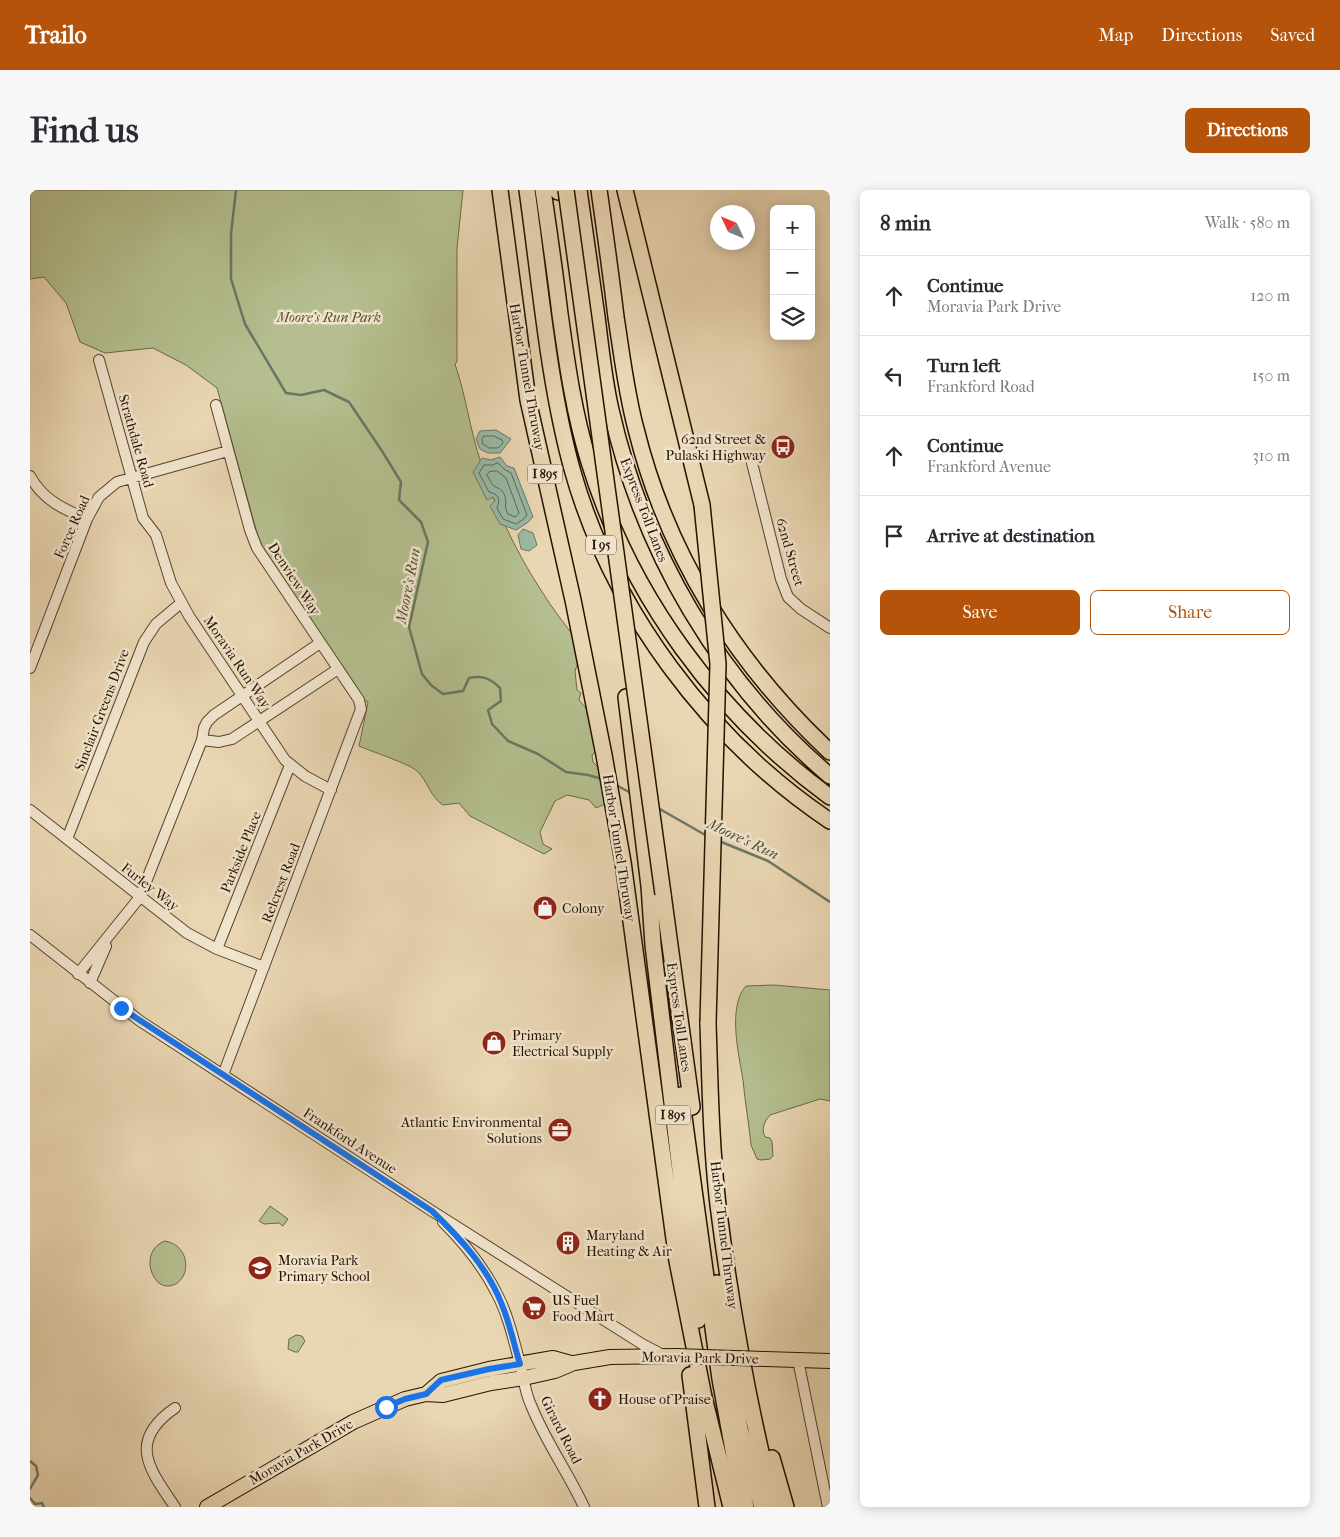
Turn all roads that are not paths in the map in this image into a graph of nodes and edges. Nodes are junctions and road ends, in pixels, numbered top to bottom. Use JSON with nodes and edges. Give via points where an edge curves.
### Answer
{"nodes":[{"id":1,"x":500,"y":190,"type":"edge"},
{"id":2,"x":527,"y":190,"type":"edge"},
{"id":3,"x":557,"y":190,"type":"edge"},
{"id":4,"x":579,"y":190,"type":"edge"},
{"id":5,"x":599,"y":190,"type":"edge"},
{"id":6,"x":625,"y":190,"type":"edge"},
{"id":7,"x":99,"y":360,"type":"dead end"},
{"id":8,"x":216,"y":405,"type":"dead end"},
{"id":9,"x":228,"y":451,"type":"junction"},
{"id":10,"x":752,"y":463,"type":"dead end"},
{"id":11,"x":30,"y":476,"type":"edge"},
{"id":12,"x":132,"y":478,"type":"junction"},
{"id":13,"x":87,"y":519,"type":"junction"},
{"id":14,"x":150,"y":527,"type":"joint"},
{"id":15,"x":181,"y":603,"type":"junction"},
{"id":16,"x":830,"y":628,"type":"edge"},
{"id":17,"x":320,"y":643,"type":"junction"},
{"id":18,"x":30,"y":666,"type":"edge"},
{"id":19,"x":338,"y":669,"type":"junction"},
{"id":20,"x":242,"y":696,"type":"junction"},
{"id":21,"x":359,"y":700,"type":"joint"},
{"id":22,"x":260,"y":722,"type":"junction"},
{"id":23,"x":202,"y":740,"type":"junction"},
{"id":24,"x":830,"y":752,"type":"edge"},
{"id":25,"x":290,"y":765,"type":"junction"},
{"id":26,"x":830,"y":776,"type":"edge"},
{"id":27,"x":331,"y":790,"type":"junction"},
{"id":28,"x":830,"y":797,"type":"edge"},
{"id":29,"x":30,"y":810,"type":"edge"},
{"id":30,"x":830,"y":821,"type":"edge"},
{"id":31,"x":67,"y":839,"type":"junction"},
{"id":32,"x":650,"y":886,"type":"junction"},
{"id":33,"x":140,"y":897,"type":"junction"},
{"id":34,"x":111,"y":933,"type":"junction"},
{"id":35,"x":30,"y":935,"type":"edge"},
{"id":36,"x":217,"y":949,"type":"junction"},
{"id":37,"x":264,"y":967,"type":"junction"},
{"id":38,"x":78,"y":974,"type":"junction"},
{"id":39,"x":90,"y":983,"type":"junction"},
{"id":40,"x":223,"y":1075,"type":"junction"},
{"id":41,"x":432,"y":1211,"type":"junction"},
{"id":42,"x":475,"y":1237,"type":"junction"},
{"id":43,"x":677,"y":1260,"type":"junction"},
{"id":44,"x":483,"y":1269,"type":"junction"},
{"id":45,"x":731,"y":1292,"type":"junction"},
{"id":46,"x":670,"y":1356,"type":"junction"},
{"id":47,"x":798,"y":1360,"type":"junction"},
{"id":48,"x":830,"y":1361,"type":"edge"},
{"id":49,"x":571,"y":1363,"type":"junction"},
{"id":50,"x":520,"y":1364,"type":"junction"},
{"id":51,"x":524,"y":1378,"type":"junction"},
{"id":52,"x":426,"y":1394,"type":"junction"},
{"id":53,"x":174,"y":1408,"type":"dead end"},
{"id":54,"x":740,"y":1429,"type":"junction"},
{"id":55,"x":722,"y":1472,"type":"junction"},
{"id":56,"x":175,"y":1507,"type":"edge"},
{"id":57,"x":207,"y":1507,"type":"edge"},
{"id":58,"x":584,"y":1507,"type":"edge"},
{"id":59,"x":707,"y":1507,"type":"edge"},
{"id":60,"x":731,"y":1507,"type":"edge"},
{"id":61,"x":746,"y":1507,"type":"edge"},
{"id":62,"x":755,"y":1507,"type":"edge"},
{"id":63,"x":762,"y":1507,"type":"edge"},
{"id":64,"x":774,"y":1507,"type":"edge"},
{"id":65,"x":786,"y":1507,"type":"edge"},
{"id":66,"x":828,"y":1507,"type":"edge"}],
"edges":[{"from":1,"to":43,"type":"highway","name":"Harbor Tunnel Thruway","number":"I 895","via":[[528,400],[604,755],[623,862]]},
{"from":2,"to":30,"type":"highway","number":"I 95","via":[[558,405],[572,470],[614,577],[672,672],[701,705],[769,774]]},
{"from":3,"to":28,"type":"highway","via":[[574,401],[588,461],[606,513],[660,616],[687,657],[748,726]]},
{"from":3,"to":32,"type":"highway","name":"Express Toll Lanes","number":"I 895"},
{"from":3,"to":54,"type":"highway","name":"Express Toll Lanes","bridge":true},
{"from":4,"to":26,"type":"highway","name":"Express Toll Lanes","via":[[610,408],[630,479],[651,535],[692,614],[731,672],[784,733]]},
{"from":5,"to":24,"type":"highway","via":[[630,403],[644,459],[663,514],[694,579],[721,625],[778,698]]},
{"from":6,"to":45,"type":"highway","name":"Harbor Tunnel Thruway","bridge":true,"via":[[702,505],[718,664],[708,1023],[718,1203]]},
{"from":7,"to":12,"type":"street","name":"Strathdale Road"},
{"from":8,"to":9,"type":"street","name":"Denview Way"},
{"from":9,"to":12,"type":"street","name":"Force Road"},
{"from":9,"to":17,"type":"street","name":"Denview Way","via":[[257,548]]},
{"from":10,"to":16,"type":"street","name":"62nd Street","via":[[788,597]]},
{"from":11,"to":13,"type":"street","via":[[48,499]]},
{"from":12,"to":13,"type":"street","name":"Force Road","via":[[117,482],[103,493]]},
{"from":12,"to":14,"type":"street","name":"Strathdale Road","via":[[143,518]]},
{"from":13,"to":18,"type":"street","name":"Force Road"},
{"from":14,"to":15,"type":"street","name":"Moravia Run Way","via":[[156,535],[170,584]]},
{"from":15,"to":20,"type":"street","name":"Moravia Run Way"},
{"from":15,"to":31,"type":"street","name":"Sinclair Greens Drive","via":[[156,624],[144,642]]},
{"from":17,"to":19,"type":"street","name":"Denview Way"},
{"from":17,"to":20,"type":"street"},
{"from":19,"to":21,"type":"street","name":"Denview Way"},
{"from":19,"to":22,"type":"street"},
{"from":20,"to":22,"type":"street","name":"Moravia Run Way"},
{"from":20,"to":23,"type":"street","via":[[207,722]]},
{"from":21,"to":27,"type":"street","name":"Relcrest Road","via":[[360,714]]},
{"from":22,"to":23,"type":"street","via":[[232,739],[219,742]]},
{"from":22,"to":25,"type":"street","name":"Moravia Run Way"},
{"from":23,"to":33,"type":"street"},
{"from":25,"to":27,"type":"street","name":"Moravia Run Way"},
{"from":25,"to":36,"type":"street","name":"Parkside Place"},
{"from":27,"to":37,"type":"street","name":"Relcrest Road"},
{"from":29,"to":31,"type":"street","name":"Furley Way"},
{"from":31,"to":33,"type":"street","name":"Furley Way"},
{"from":32,"to":55,"type":"highway","name":"Express Toll Lanes","number":"I 895","via":[[653,945],[696,1310]]},
{"from":32,"to":61,"type":"highway","via":[[720,1379]]},
{"from":33,"to":34,"type":"street"},
{"from":33,"to":36,"type":"street","name":"Furley Way","via":[[177,926]]},
{"from":34,"to":38,"type":"street"},
{"from":34,"to":39,"type":"street"},
{"from":35,"to":38,"type":"street","name":"Frankford Avenue"},
{"from":36,"to":37,"type":"street","name":"Furley Way"},
{"from":37,"to":40,"type":"street","name":"Relcrest Road"},
{"from":38,"to":39,"type":"street","name":"Frankford Avenue"},
{"from":39,"to":40,"type":"street","name":"Frankford Avenue","via":[[140,1021]]},
{"from":40,"to":41,"type":"street","name":"Frankford Avenue"},
{"from":41,"to":42,"type":"street","name":"Frankford Avenue"},
{"from":41,"to":44,"type":"street","via":[[462,1241]]},
{"from":42,"to":44,"type":"street"},
{"from":42,"to":46,"type":"street","name":"Frankford Avenue","via":[[642,1344]]},
{"from":43,"to":55,"type":"highway","name":"Harbor Tunnel Thruway","number":"I 895"},
{"from":43,"to":59,"type":"highway"},
{"from":44,"to":50,"type":"street","name":"Girard Road","via":[[502,1306]]},
{"from":45,"to":64,"type":"highway","name":"Harbor Tunnel Thruway","via":[[749,1399]]},
{"from":45,"to":65,"type":"highway","via":[[740,1316],[765,1432]]},
{"from":46,"to":47,"type":"main road","name":"Moravia Park Drive","bridge":true},
{"from":46,"to":49,"type":"main road","name":"Moravia Park Drive","via":[[610,1357]]},
{"from":47,"to":48,"type":"main road","name":"Moravia Park Drive"},
{"from":47,"to":66,"type":"street"},
{"from":49,"to":50,"type":"main road","name":"Moravia Park Drive","via":[[553,1358]]},
{"from":49,"to":51,"type":"main road","name":"Moravia Park Drive","via":[[555,1371]]},
{"from":50,"to":51,"type":"street","name":"Girard Road"},
{"from":50,"to":52,"type":"main road","name":"Moravia Park Drive","via":[[441,1380]]},
{"from":51,"to":52,"type":"main road","name":"Moravia Park Drive","via":[[443,1395]]},
{"from":51,"to":58,"type":"street","name":"Girard Road","via":[[530,1404]]},
{"from":52,"to":57,"type":"main road","name":"Moravia Park Drive","via":[[405,1399],[353,1422]]},
{"from":53,"to":56,"type":"street","via":[[154,1424],[146,1452],[154,1478]]},
{"from":54,"to":62,"type":"highway","via":[[741,1450]]},
{"from":54,"to":63,"type":"highway","name":"Express Toll Lanes"},
{"from":55,"to":60,"type":"highway","name":"Harbor Tunnel Thruway","number":"I 895"}]}
